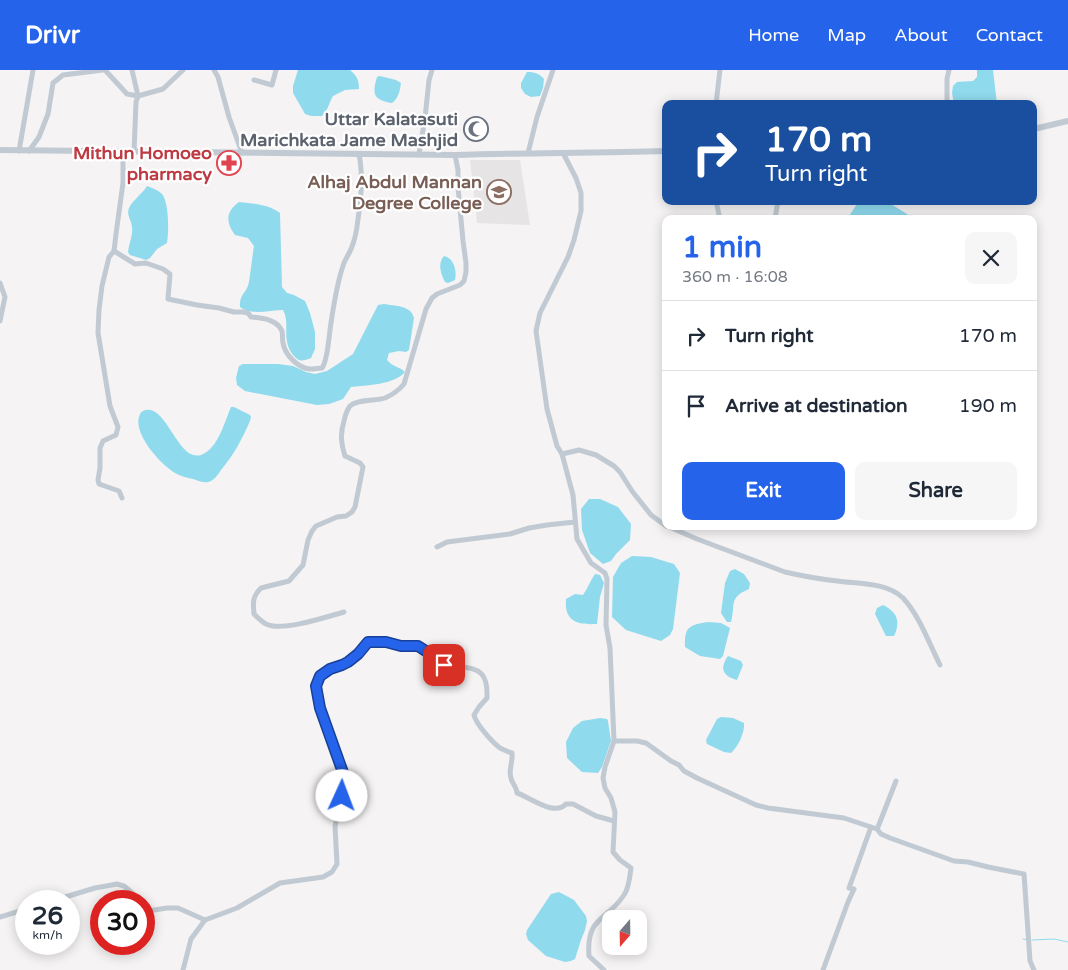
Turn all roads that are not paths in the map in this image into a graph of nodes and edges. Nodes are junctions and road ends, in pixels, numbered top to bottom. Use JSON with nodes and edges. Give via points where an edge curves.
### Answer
{"nodes":[{"id":1,"x":33,"y":70,"type":"edge"},
{"id":2,"x":104,"y":70,"type":"edge"},
{"id":3,"x":132,"y":70,"type":"edge"},
{"id":4,"x":184,"y":70,"type":"edge"},
{"id":5,"x":214,"y":70,"type":"edge"},
{"id":6,"x":276,"y":70,"type":"edge"},
{"id":7,"x":432,"y":70,"type":"edge"},
{"id":8,"x":553,"y":70,"type":"edge"},
{"id":9,"x":720,"y":70,"type":"edge"},
{"id":10,"x":949,"y":70,"type":"edge"},
{"id":11,"x":254,"y":80,"type":"dead end"},
{"id":12,"x":138,"y":96,"type":"junction"},
{"id":13,"x":716,"y":100,"type":"edge"},
{"id":14,"x":947,"y":100,"type":"edge"},
{"id":15,"x":1068,"y":121,"type":"edge"},
{"id":16,"x":1037,"y":128,"type":"edge"},
{"id":17,"x":0,"y":150,"type":"edge"},
{"id":18,"x":19,"y":151,"type":"junction"},
{"id":19,"x":29,"y":151,"type":"junction"},
{"id":20,"x":662,"y":151,"type":"edge"},
{"id":21,"x":123,"y":152,"type":"junction"},
{"id":22,"x":134,"y":152,"type":"junction"},
{"id":23,"x":242,"y":153,"type":"junction"},
{"id":24,"x":528,"y":153,"type":"junction"},
{"id":25,"x":359,"y":154,"type":"junction"},
{"id":26,"x":418,"y":154,"type":"junction"},
{"id":27,"x":562,"y":154,"type":"junction"},
{"id":28,"x":455,"y":155,"type":"junction"},
{"id":29,"x":114,"y":251,"type":"junction"},
{"id":30,"x":0,"y":283,"type":"edge"},
{"id":31,"x":0,"y":321,"type":"edge"},
{"id":32,"x":562,"y":454,"type":"junction"},
{"id":33,"x":122,"y":498,"type":"dead end"},
{"id":34,"x":575,"y":522,"type":"junction"},
{"id":35,"x":662,"y":523,"type":"edge"},
{"id":36,"x":676,"y":530,"type":"edge"},
{"id":37,"x":437,"y":547,"type":"dead end"},
{"id":38,"x":344,"y":612,"type":"dead end"},
{"id":39,"x":940,"y":665,"type":"dead end"},
{"id":40,"x":614,"y":741,"type":"junction"},
{"id":41,"x":896,"y":781,"type":"dead end"},
{"id":42,"x":614,"y":821,"type":"junction"},
{"id":43,"x":871,"y":827,"type":"junction"},
{"id":44,"x":878,"y":829,"type":"junction"},
{"id":45,"x":129,"y":890,"type":"edge"},
{"id":46,"x":80,"y":893,"type":"edge"},
{"id":47,"x":155,"y":910,"type":"edge"},
{"id":48,"x":15,"y":912,"type":"edge"},
{"id":49,"x":0,"y":917,"type":"edge"},
{"id":50,"x":205,"y":920,"type":"junction"},
{"id":51,"x":183,"y":970,"type":"edge"},
{"id":52,"x":604,"y":970,"type":"edge"},
{"id":53,"x":823,"y":970,"type":"edge"},
{"id":54,"x":1034,"y":970,"type":"edge"}],
"edges":[{"from":1,"to":18,"type":"street"},
{"from":2,"to":12,"type":"street","via":[[127,94]]},
{"from":2,"to":19,"type":"street","via":[[63,75],[53,83],[48,114],[39,137]]},
{"from":3,"to":12,"type":"street"},
{"from":4,"to":12,"type":"street","via":[[163,89]]},
{"from":5,"to":23,"type":"street"},
{"from":6,"to":11,"type":"street","via":[[272,85]]},
{"from":7,"to":26,"type":"street"},
{"from":8,"to":24,"type":"street"},
{"from":9,"to":13,"type":"street"},
{"from":10,"to":14,"type":"street"},
{"from":12,"to":22,"type":"street"},
{"from":15,"to":16,"type":"street"},
{"from":17,"to":18,"type":"street"},
{"from":18,"to":19,"type":"street"},
{"from":19,"to":21,"type":"street"},
{"from":20,"to":27,"type":"street"},
{"from":21,"to":22,"type":"street"},
{"from":21,"to":29,"type":"street","via":[[123,184]]},
{"from":22,"to":23,"type":"street"},
{"from":23,"to":25,"type":"street"},
{"from":24,"to":27,"type":"street"},
{"from":24,"to":28,"type":"street"},
{"from":25,"to":26,"type":"street"},
{"from":25,"to":29,"type":"street","via":[[360,195],[356,235],[339,280],[326,361],[322,368],[310,369],[293,361],[283,343],[282,331],[273,321],[251,318],[244,312],[168,299],[170,274],[146,263],[135,264]]},
{"from":26,"to":28,"type":"street"},
{"from":27,"to":32,"type":"street","via":[[576,178],[581,193],[581,211],[574,240],[540,313],[536,332],[544,397]]},
{"from":28,"to":38,"type":"street","via":[[466,263],[464,281],[432,298],[400,389],[385,398],[350,406],[340,437],[345,456],[363,467],[356,507],[346,516],[316,526],[308,540],[303,565],[293,577],[261,588],[252,601],[254,614],[269,625],[290,626]]},
{"from":29,"to":33,"type":"street","via":[[109,257],[102,286],[98,333],[110,406],[118,427],[116,435],[103,441],[100,448],[98,480],[99,484],[119,492]]},
{"from":30,"to":31,"type":"street","via":[[5,297]]},
{"from":32,"to":34,"type":"street","via":[[573,495]]},
{"from":32,"to":35,"type":"street","via":[[579,450],[614,466],[651,515]]},
{"from":34,"to":37,"type":"street","via":[[447,542]]},
{"from":34,"to":40,"type":"street","via":[[577,539],[590,563],[607,579],[606,626]]},
{"from":36,"to":39,"type":"street","via":[[785,572],[872,585],[895,592],[916,617]]},
{"from":40,"to":42,"type":"street","via":[[603,778],[615,812]]},
{"from":40,"to":43,"type":"street","via":[[646,743],[684,771],[756,804],[844,818]]},
{"from":41,"to":44,"type":"street"},
{"from":42,"to":50,"type":"street","via":[[573,804],[566,804],[563,808],[546,807],[517,793],[510,776],[512,753],[499,747],[475,720],[474,715],[487,698],[484,678],[475,668],[444,665],[418,646],[368,642],[348,662],[320,676],[316,686],[320,708],[346,781],[335,826],[337,864],[332,872],[322,877],[280,883],[237,908]]},
{"from":42,"to":52,"type":"street","via":[[613,852],[632,868],[626,893],[591,930],[589,956]]},
{"from":43,"to":44,"type":"street"},
{"from":43,"to":53,"type":"street","via":[[849,888],[854,889]]},
{"from":44,"to":54,"type":"street","via":[[890,838],[954,861],[1024,874],[1030,961]]},
{"from":45,"to":46,"type":"street","via":[[117,884]]},
{"from":47,"to":50,"type":"street","via":[[178,908]]},
{"from":48,"to":49,"type":"street"},
{"from":50,"to":51,"type":"street","via":[[191,939]]}]}
